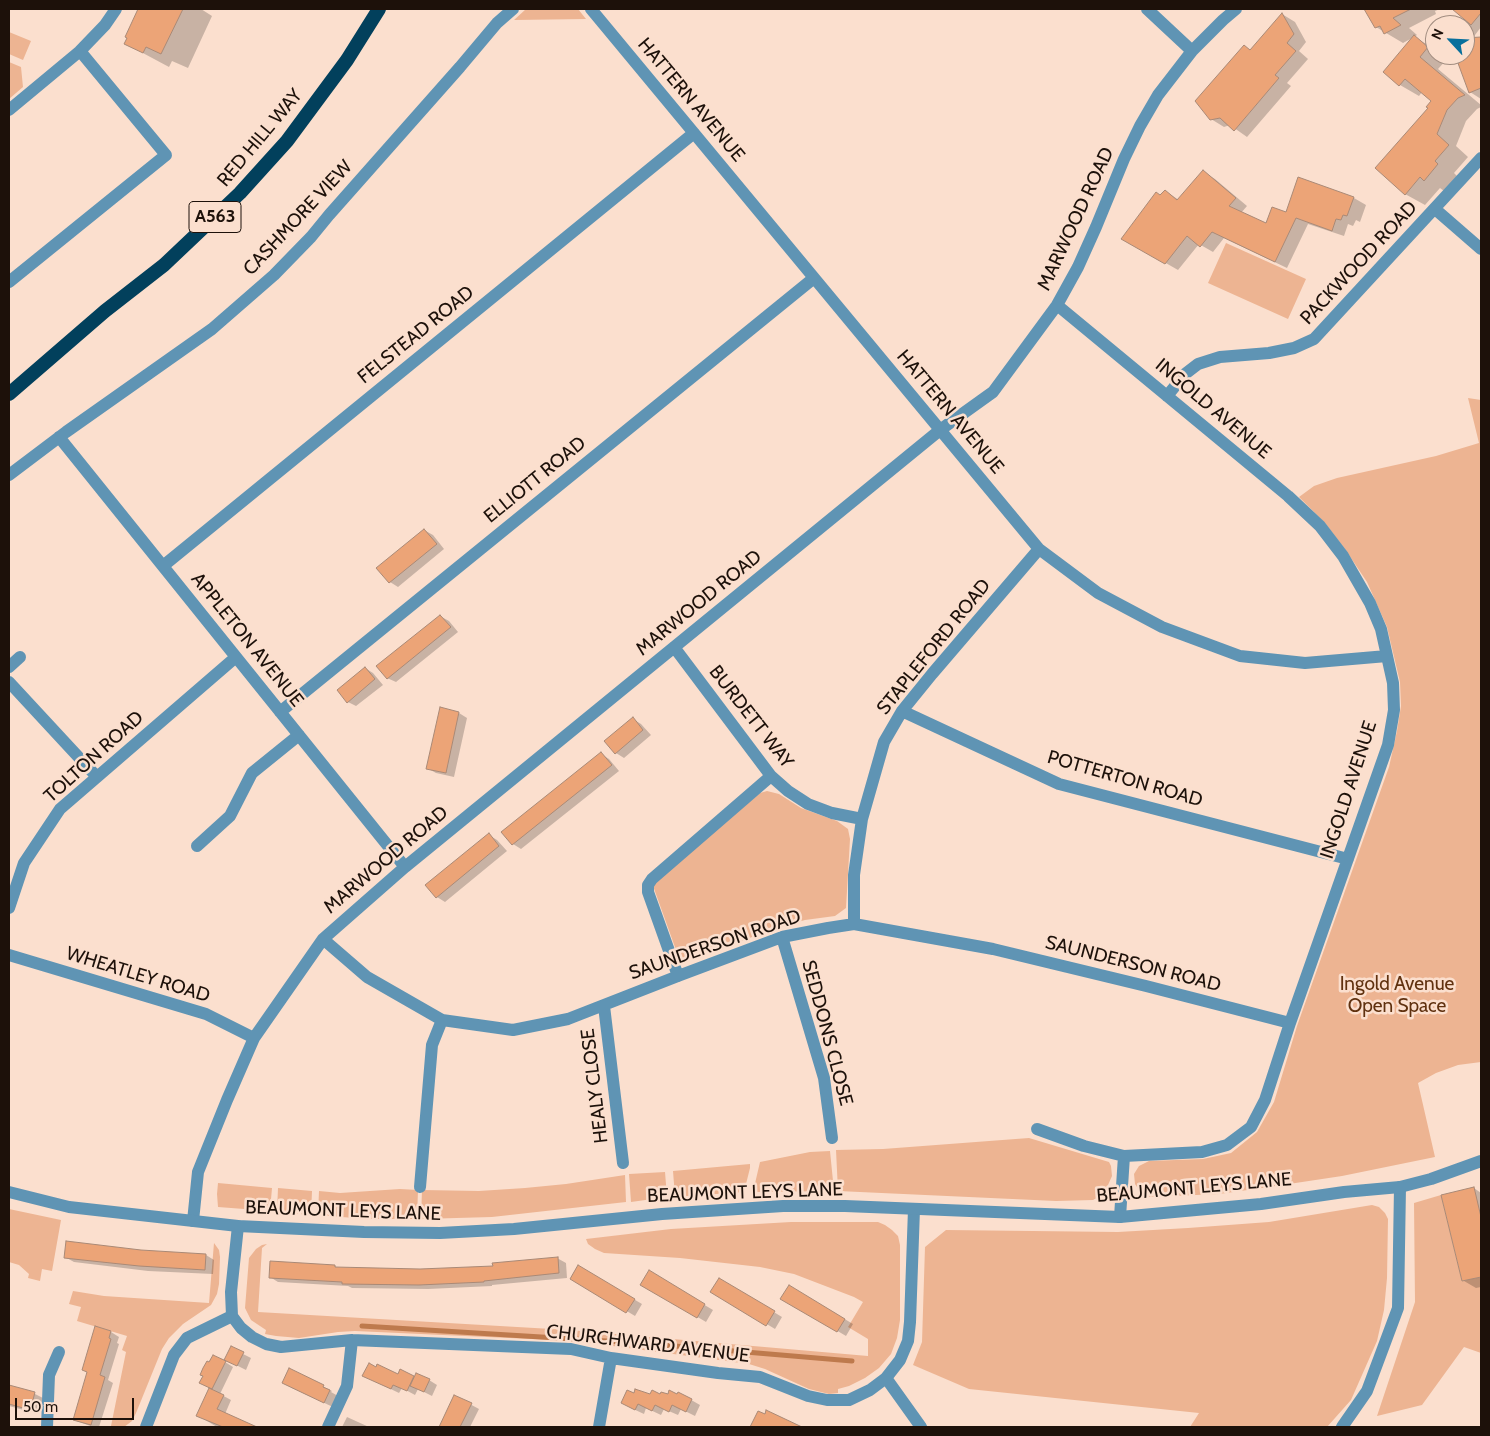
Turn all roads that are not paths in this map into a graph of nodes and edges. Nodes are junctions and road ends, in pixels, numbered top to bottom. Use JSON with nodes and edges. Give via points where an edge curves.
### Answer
{"nodes":[{"id":1,"x":116,"y":9,"type":"edge"},
{"id":2,"x":379,"y":9,"type":"edge"},
{"id":3,"x":513,"y":9,"type":"edge"},
{"id":4,"x":591,"y":9,"type":"edge"},
{"id":5,"x":1147,"y":9,"type":"edge"},
{"id":6,"x":1236,"y":9,"type":"edge"},
{"id":7,"x":80,"y":51,"type":"junction"},
{"id":8,"x":1192,"y":51,"type":"junction"},
{"id":9,"x":9,"y":110,"type":"edge"},
{"id":10,"x":694,"y":133,"type":"junction"},
{"id":11,"x":1481,"y":158,"type":"edge"},
{"id":12,"x":1435,"y":209,"type":"junction"},
{"id":13,"x":1481,"y":249,"type":"edge"},
{"id":14,"x":814,"y":278,"type":"junction"},
{"id":15,"x":9,"y":282,"type":"edge"},
{"id":16,"x":1057,"y":305,"type":"junction"},
{"id":17,"x":10,"y":393,"type":"edge"},
{"id":18,"x":1167,"y":396,"type":"junction"},
{"id":19,"x":940,"y":430,"type":"junction"},
{"id":20,"x":59,"y":436,"type":"junction"},
{"id":21,"x":9,"y":475,"type":"edge"},
{"id":22,"x":1039,"y":549,"type":"junction"},
{"id":23,"x":163,"y":566,"type":"junction"},
{"id":24,"x":674,"y":647,"type":"junction"},
{"id":25,"x":1387,"y":656,"type":"junction"},
{"id":26,"x":20,"y":657,"type":"dead end"},
{"id":27,"x":236,"y":657,"type":"junction"},
{"id":28,"x":9,"y":667,"type":"edge"},
{"id":29,"x":9,"y":682,"type":"edge"},
{"id":30,"x":902,"y":711,"type":"junction"},
{"id":31,"x":280,"y":712,"type":"junction"},
{"id":32,"x":299,"y":735,"type":"junction"},
{"id":33,"x":771,"y":776,"type":"junction"},
{"id":34,"x":97,"y":777,"type":"junction"},
{"id":35,"x":862,"y":819,"type":"junction"},
{"id":36,"x":197,"y":846,"type":"dead end"},
{"id":37,"x":1348,"y":859,"type":"junction"},
{"id":38,"x":405,"y":867,"type":"junction"},
{"id":39,"x":9,"y":908,"type":"edge"},
{"id":40,"x":854,"y":924,"type":"junction"},
{"id":41,"x":782,"y":937,"type":"junction"},
{"id":42,"x":323,"y":939,"type":"junction"},
{"id":43,"x":9,"y":955,"type":"edge"},
{"id":44,"x":678,"y":976,"type":"junction"},
{"id":45,"x":604,"y":1006,"type":"junction"},
{"id":46,"x":442,"y":1020,"type":"junction"},
{"id":47,"x":1290,"y":1023,"type":"junction"},
{"id":48,"x":254,"y":1038,"type":"junction"},
{"id":49,"x":1037,"y":1129,"type":"dead end"},
{"id":50,"x":832,"y":1138,"type":"dead end"},
{"id":51,"x":1124,"y":1156,"type":"junction"},
{"id":52,"x":1481,"y":1161,"type":"edge"},
{"id":53,"x":622,"y":1163,"type":"dead end"},
{"id":54,"x":420,"y":1187,"type":"dead end"},
{"id":55,"x":1400,"y":1187,"type":"junction"},
{"id":56,"x":9,"y":1192,"type":"edge"},
{"id":57,"x":914,"y":1209,"type":"junction"},
{"id":58,"x":1120,"y":1217,"type":"junction"},
{"id":59,"x":193,"y":1221,"type":"junction"},
{"id":60,"x":238,"y":1226,"type":"junction"},
{"id":61,"x":232,"y":1316,"type":"junction"},
{"id":62,"x":352,"y":1340,"type":"junction"},
{"id":63,"x":59,"y":1352,"type":"dead end"},
{"id":64,"x":612,"y":1358,"type":"junction"},
{"id":65,"x":886,"y":1378,"type":"junction"},
{"id":66,"x":47,"y":1427,"type":"edge"},
{"id":67,"x":146,"y":1427,"type":"edge"},
{"id":68,"x":328,"y":1427,"type":"edge"},
{"id":69,"x":599,"y":1427,"type":"edge"},
{"id":70,"x":921,"y":1427,"type":"edge"},
{"id":71,"x":1342,"y":1427,"type":"edge"}],
"edges":[{"from":1,"to":7,"type":"street"},
{"from":2,"to":17,"type":"highway","name":"RED HILL WAY","number":"A563","via":[[347,60],[287,141],[240,193],[164,265]]},
{"from":3,"to":20,"type":"street","name":"CASHMORE VIEW","via":[[497,23],[311,237],[274,275],[212,329]]},
{"from":4,"to":10,"type":"street","name":"HATTERN AVENUE"},
{"from":5,"to":8,"type":"street"},
{"from":6,"to":8,"type":"street","name":"MARWOOD ROAD"},
{"from":7,"to":9,"type":"street"},
{"from":7,"to":15,"type":"street","via":[[166,155]]},
{"from":8,"to":16,"type":"street","name":"MARWOOD ROAD","via":[[1158,95],[1140,126],[1093,235]]},
{"from":10,"to":14,"type":"street","name":"HATTERN AVENUE"},
{"from":10,"to":23,"type":"street","name":"FELSTEAD ROAD"},
{"from":11,"to":12,"type":"street","name":"PACKWOOD ROAD"},
{"from":12,"to":13,"type":"street"},
{"from":12,"to":18,"type":"street","name":"PACKWOOD ROAD","via":[[1314,340],[1294,348],[1220,357],[1198,364]]},
{"from":14,"to":19,"type":"street","name":"HATTERN AVENUE"},
{"from":14,"to":31,"type":"street","name":"ELLIOTT ROAD"},
{"from":16,"to":18,"type":"street","name":"INGOLD AVENUE"},
{"from":16,"to":19,"type":"street","name":"MARWOOD ROAD","via":[[993,392]]},
{"from":18,"to":25,"type":"street","name":"INGOLD AVENUE","via":[[1320,526],[1343,556],[1370,603]]},
{"from":19,"to":22,"type":"street","name":"HATTERN AVENUE"},
{"from":19,"to":24,"type":"street","name":"MARWOOD ROAD"},
{"from":20,"to":21,"type":"street","name":"CASHMORE VIEW"},
{"from":20,"to":23,"type":"street","name":"APPLETON AVENUE"},
{"from":22,"to":25,"type":"street","name":"HATTERN AVENUE","via":[[1098,593],[1162,627],[1240,656],[1305,663]]},
{"from":22,"to":30,"type":"street","name":"STAPLEFORD ROAD"},
{"from":23,"to":27,"type":"street","name":"APPLETON AVENUE"},
{"from":24,"to":33,"type":"street","name":"BURDETT WAY"},
{"from":24,"to":38,"type":"street","name":"MARWOOD ROAD"},
{"from":25,"to":37,"type":"street","name":"INGOLD AVENUE","via":[[1394,710],[1388,745]]},
{"from":26,"to":28,"type":"street"},
{"from":27,"to":31,"type":"street","name":"APPLETON AVENUE"},
{"from":27,"to":34,"type":"street","name":"TOLTON ROAD"},
{"from":29,"to":34,"type":"street"},
{"from":30,"to":35,"type":"street","name":"STAPLEFORD ROAD","via":[[884,742]]},
{"from":30,"to":37,"type":"street","name":"POTTERTON ROAD","via":[[1059,784]]},
{"from":31,"to":32,"type":"street","name":"APPLETON AVENUE"},
{"from":32,"to":36,"type":"street","via":[[252,773],[230,816]]},
{"from":32,"to":38,"type":"street","name":"APPLETON AVENUE"},
{"from":33,"to":35,"type":"street","name":"BURDETT WAY","via":[[808,804]]},
{"from":33,"to":44,"type":"street","via":[[648,885]]},
{"from":34,"to":39,"type":"street","name":"TOLTON ROAD","via":[[60,809],[34,847],[24,863]]},
{"from":35,"to":40,"type":"street","name":"STAPLEFORD ROAD","via":[[854,875]]},
{"from":37,"to":47,"type":"street","name":"INGOLD AVENUE"},
{"from":38,"to":42,"type":"street","name":"MARWOOD ROAD"},
{"from":40,"to":41,"type":"street","name":"SAUNDERSON ROAD"},
{"from":40,"to":47,"type":"street","name":"SAUNDERSON ROAD","via":[[993,949]]},
{"from":41,"to":44,"type":"street","name":"SAUNDERSON ROAD"},
{"from":41,"to":50,"type":"street","name":"SEDDONS CLOSE","via":[[824,1078]]},
{"from":42,"to":46,"type":"street","name":"SAUNDERSON ROAD","via":[[367,977]]},
{"from":42,"to":48,"type":"street","name":"MARWOOD ROAD"},
{"from":43,"to":48,"type":"street","name":"WHEATLEY ROAD","via":[[206,1014]]},
{"from":44,"to":45,"type":"street","name":"SAUNDERSON ROAD"},
{"from":45,"to":46,"type":"street","name":"SAUNDERSON ROAD","via":[[568,1019],[514,1030]]},
{"from":45,"to":53,"type":"street","name":"HEALY CLOSE"},
{"from":46,"to":54,"type":"street","via":[[432,1045]]},
{"from":47,"to":51,"type":"street","name":"INGOLD AVENUE","via":[[1266,1100],[1251,1127],[1227,1146],[1202,1152]]},
{"from":48,"to":59,"type":"street","name":"MARWOOD ROAD","via":[[198,1172]]},
{"from":49,"to":51,"type":"street","name":"INGOLD AVENUE"},
{"from":51,"to":58,"type":"street"},
{"from":52,"to":55,"type":"street","name":"BEAUMONT LEYS LANE"},
{"from":55,"to":58,"type":"street","name":"BEAUMONT LEYS LANE"},
{"from":55,"to":71,"type":"street","via":[[1398,1308],[1367,1391]]},
{"from":56,"to":59,"type":"street","name":"BEAUMONT LEYS LANE","via":[[68,1207]]},
{"from":57,"to":58,"type":"street","name":"BEAUMONT LEYS LANE"},
{"from":57,"to":60,"type":"street","name":"BEAUMONT LEYS LANE","via":[[783,1206],[440,1233]]},
{"from":57,"to":65,"type":"street","name":"CHURCHWARD AVENUE","via":[[908,1341],[900,1360]]},
{"from":59,"to":60,"type":"street","name":"BEAUMONT LEYS LANE"},
{"from":60,"to":61,"type":"street","via":[[231,1292]]},
{"from":61,"to":62,"type":"street","name":"CHURCHWARD AVENUE","via":[[241,1328],[266,1344],[281,1347]]},
{"from":61,"to":67,"type":"street","via":[[187,1338],[174,1355]]},
{"from":62,"to":64,"type":"street","name":"CHURCHWARD AVENUE","via":[[571,1350]]},
{"from":62,"to":68,"type":"street","via":[[347,1386]]},
{"from":63,"to":66,"type":"street","via":[[49,1376]]},
{"from":64,"to":65,"type":"street","name":"CHURCHWARD AVENUE","via":[[760,1377],[827,1400],[849,1400]]},
{"from":64,"to":69,"type":"street"},
{"from":65,"to":70,"type":"street"}]}
